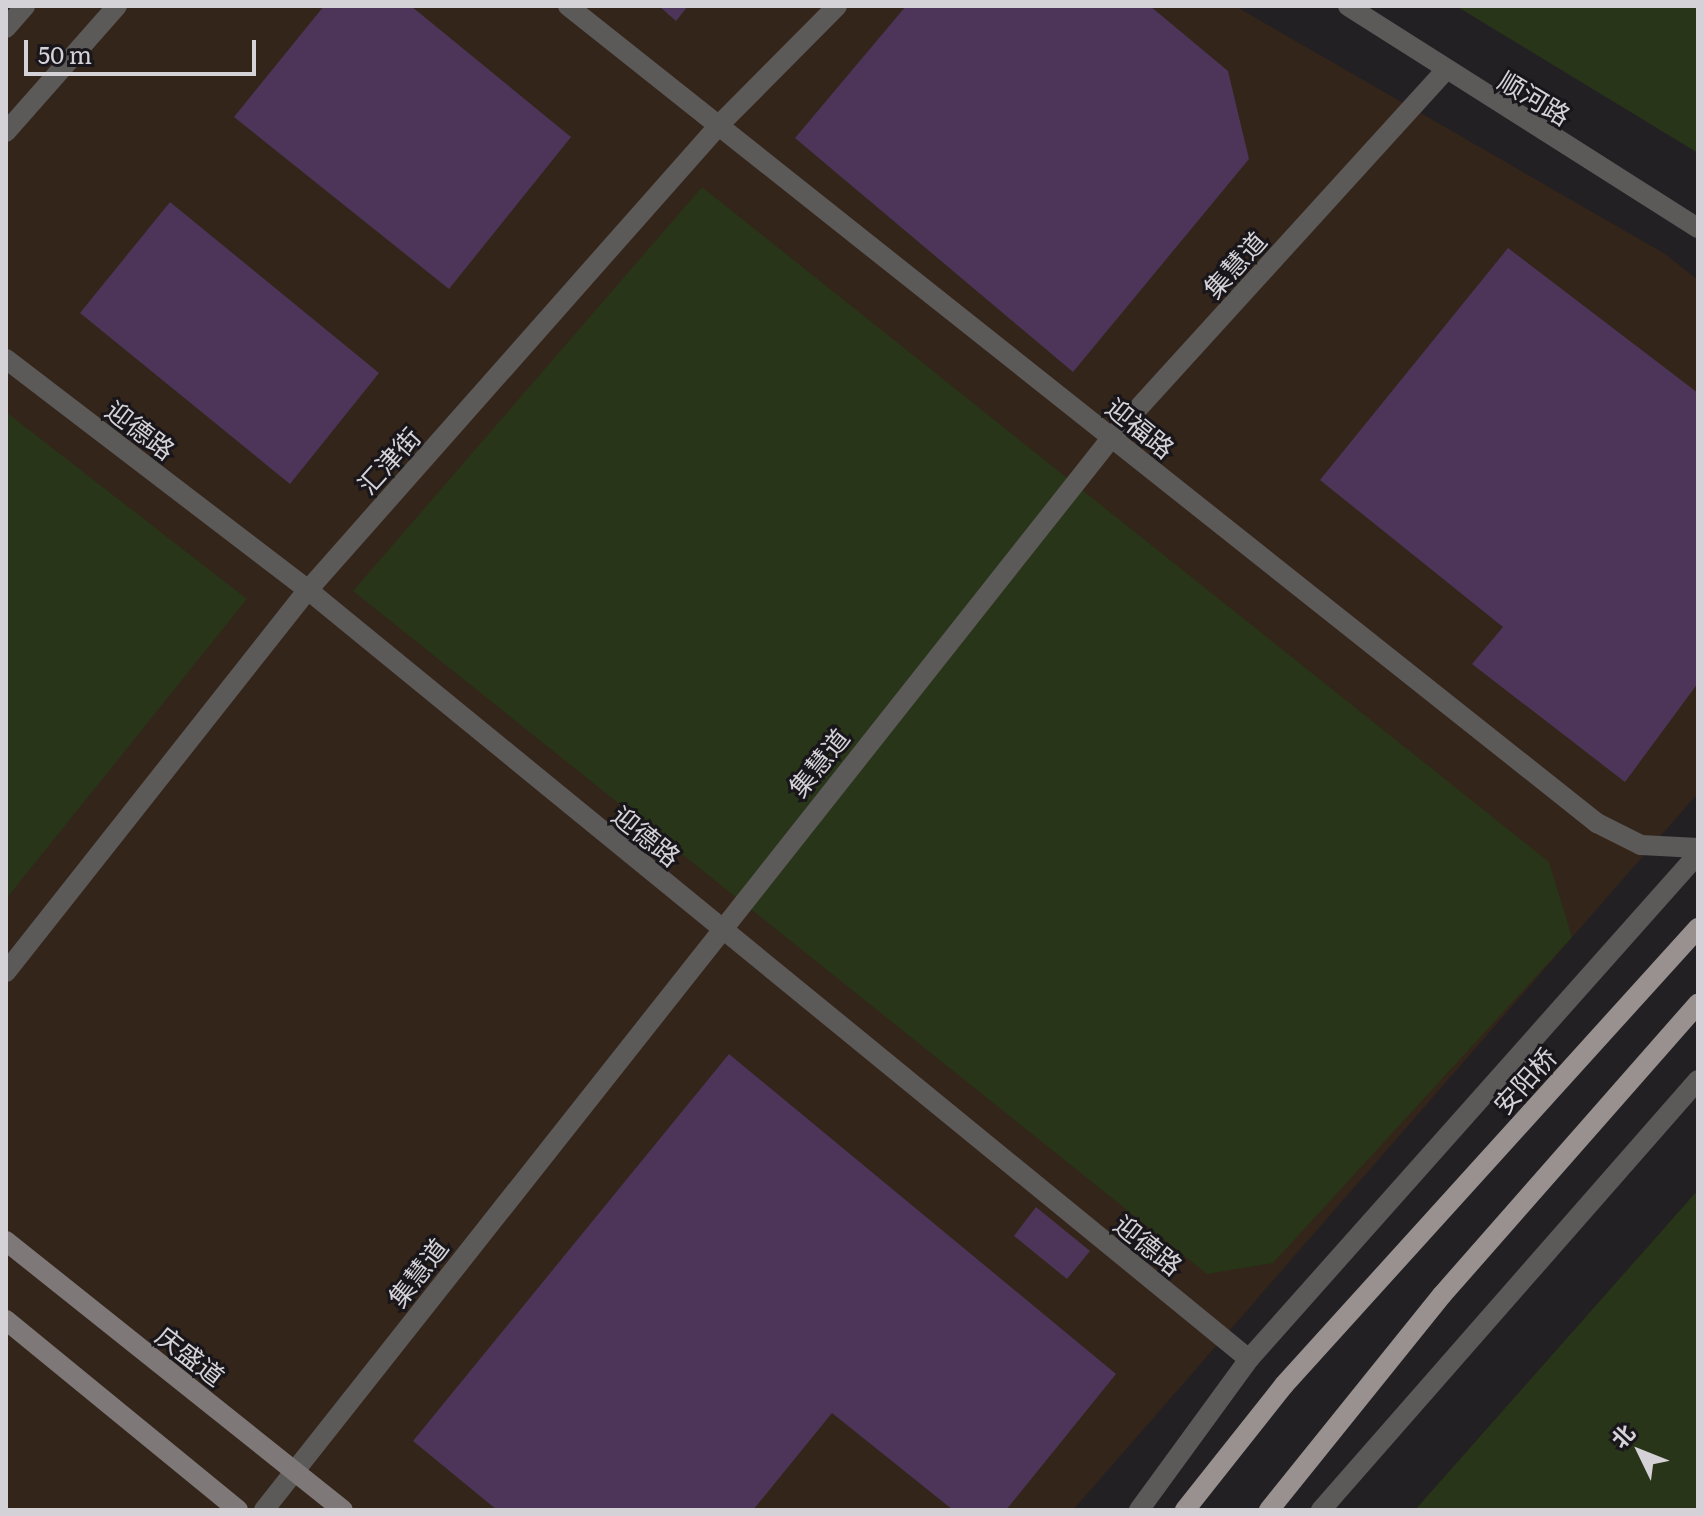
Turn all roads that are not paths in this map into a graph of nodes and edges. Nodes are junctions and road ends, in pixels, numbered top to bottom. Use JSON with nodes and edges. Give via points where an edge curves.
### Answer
{"nodes":[{"id":1,"x":25,"y":6,"type":"edge"},
{"id":2,"x":117,"y":6,"type":"edge"},
{"id":3,"x":568,"y":6,"type":"edge"},
{"id":4,"x":837,"y":6,"type":"edge"},
{"id":5,"x":1348,"y":6,"type":"edge"},
{"id":6,"x":6,"y":28,"type":"edge"},
{"id":7,"x":1443,"y":73,"type":"junction"},
{"id":8,"x":720,"y":124,"type":"junction"},
{"id":9,"x":6,"y":132,"type":"edge"},
{"id":10,"x":1698,"y":228,"type":"edge"},
{"id":11,"x":6,"y":359,"type":"edge"},
{"id":12,"x":1112,"y":437,"type":"junction"},
{"id":13,"x":308,"y":590,"type":"junction"},
{"id":14,"x":1698,"y":848,"type":"edge"},
{"id":15,"x":1698,"y":854,"type":"edge"},
{"id":16,"x":719,"y":928,"type":"junction"},
{"id":17,"x":1698,"y":928,"type":"edge"},
{"id":18,"x":6,"y":972,"type":"edge"},
{"id":19,"x":1698,"y":1004,"type":"edge"},
{"id":20,"x":1698,"y":1080,"type":"edge"},
{"id":21,"x":6,"y":1241,"type":"edge"},
{"id":22,"x":6,"y":1320,"type":"edge"},
{"id":23,"x":1249,"y":1359,"type":"junction"},
{"id":24,"x":295,"y":1471,"type":"junction"},
{"id":25,"x":238,"y":1510,"type":"edge"},
{"id":26,"x":264,"y":1510,"type":"edge"},
{"id":27,"x":343,"y":1510,"type":"edge"},
{"id":28,"x":1139,"y":1510,"type":"edge"},
{"id":29,"x":1185,"y":1510,"type":"edge"},
{"id":30,"x":1269,"y":1510,"type":"edge"},
{"id":31,"x":1321,"y":1510,"type":"edge"}],
"edges":[{"from":1,"to":6,"type":"street"},
{"from":2,"to":9,"type":"street"},
{"from":3,"to":8,"type":"street","name":"迎福路"},
{"from":4,"to":8,"type":"street","name":"汇津街"},
{"from":5,"to":7,"type":"street","name":"顺河路"},
{"from":7,"to":10,"type":"street","name":"顺河路"},
{"from":7,"to":12,"type":"street","name":"集慧道"},
{"from":8,"to":12,"type":"street","name":"迎福路"},
{"from":8,"to":13,"type":"street","name":"汇津街"},
{"from":11,"to":13,"type":"street","name":"迎德路"},
{"from":12,"to":14,"type":"street","name":"迎福路","via":[[1597,823],[1641,845]]},
{"from":12,"to":16,"type":"street","name":"集慧道"},
{"from":13,"to":16,"type":"street","name":"迎德路"},
{"from":13,"to":18,"type":"street","name":"汇津街"},
{"from":15,"to":23,"type":"street"},
{"from":16,"to":23,"type":"street","name":"迎德路"},
{"from":16,"to":24,"type":"street","name":"集慧道"},
{"from":17,"to":29,"type":"main road","name":"安阳桥","via":[[1389,1268]]},
{"from":19,"to":30,"type":"main road","via":[[1442,1295]]},
{"from":20,"to":31,"type":"street"},
{"from":21,"to":24,"type":"main road","name":"庆盛道"},
{"from":22,"to":25,"type":"main road"},
{"from":23,"to":28,"type":"street"},
{"from":24,"to":26,"type":"street","name":"集慧道"},
{"from":24,"to":27,"type":"main road","name":"庆盛道"}]}
